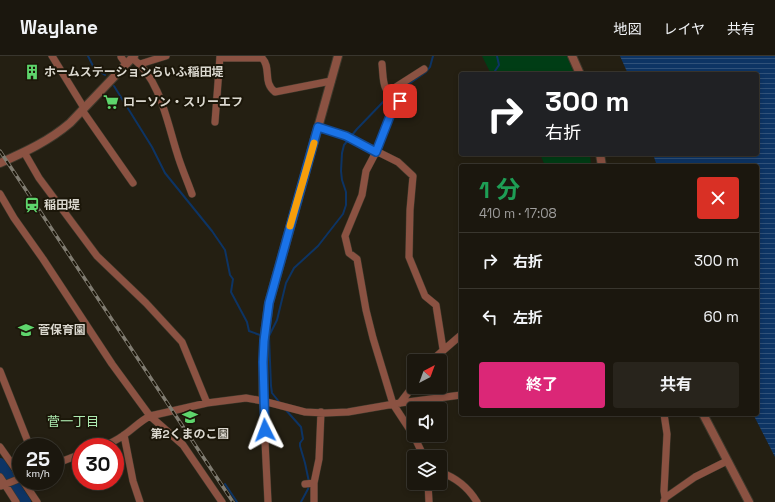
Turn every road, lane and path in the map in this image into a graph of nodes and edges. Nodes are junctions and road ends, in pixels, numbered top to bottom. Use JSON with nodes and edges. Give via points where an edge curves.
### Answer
{"nodes":[{"id":1,"x":52,"y":56,"type":"edge"},
{"id":2,"x":121,"y":56,"type":"edge"},
{"id":3,"x":166,"y":56,"type":"edge"},
{"id":4,"x":338,"y":56,"type":"edge"},
{"id":5,"x":572,"y":56,"type":"edge"},
{"id":6,"x":220,"y":57,"type":"edge"},
{"id":7,"x":130,"y":60,"type":"edge"},
{"id":8,"x":140,"y":64,"type":"junction"},
{"id":9,"x":382,"y":64,"type":"dead end"},
{"id":10,"x":424,"y":69,"type":"dead end"},
{"id":11,"x":579,"y":72,"type":"edge"},
{"id":12,"x":331,"y":80,"type":"junction"},
{"id":13,"x":390,"y":94,"type":"junction"},
{"id":14,"x":83,"y":109,"type":"junction"},
{"id":15,"x":215,"y":122,"type":"dead end"},
{"id":16,"x":318,"y":127,"type":"junction"},
{"id":17,"x":24,"y":152,"type":"junction"},
{"id":18,"x":376,"y":152,"type":"junction"},
{"id":19,"x":0,"y":163,"type":"edge"},
{"id":20,"x":133,"y":183,"type":"dead end"},
{"id":21,"x":0,"y":194,"type":"edge"},
{"id":22,"x":192,"y":194,"type":"dead end"},
{"id":23,"x":459,"y":337,"type":"edge"},
{"id":24,"x":443,"y":349,"type":"junction"},
{"id":25,"x":438,"y":354,"type":"edge"},
{"id":26,"x":0,"y":371,"type":"edge"},
{"id":27,"x":407,"y":393,"type":"edge"},
{"id":28,"x":459,"y":395,"type":"edge"},
{"id":29,"x":263,"y":401,"type":"junction"},
{"id":30,"x":208,"y":403,"type":"junction"},
{"id":31,"x":397,"y":404,"type":"junction"},
{"id":32,"x":321,"y":412,"type":"junction"},
{"id":33,"x":150,"y":416,"type":"junction"},
{"id":34,"x":664,"y":416,"type":"edge"},
{"id":35,"x":703,"y":416,"type":"edge"},
{"id":36,"x":124,"y":436,"type":"junction"},
{"id":37,"x":26,"y":438,"type":"edge"},
{"id":38,"x":120,"y":438,"type":"edge"},
{"id":39,"x":0,"y":446,"type":"edge"},
{"id":40,"x":421,"y":450,"type":"edge"},
{"id":41,"x":727,"y":461,"type":"junction"},
{"id":42,"x":12,"y":464,"type":"edge"},
{"id":43,"x":447,"y":475,"type":"edge"},
{"id":44,"x":0,"y":477,"type":"edge"},
{"id":45,"x":12,"y":481,"type":"edge"},
{"id":46,"x":2,"y":485,"type":"edge"},
{"id":47,"x":29,"y":490,"type":"edge"},
{"id":48,"x":428,"y":490,"type":"edge"},
{"id":49,"x":665,"y":500,"type":"edge"},
{"id":50,"x":16,"y":502,"type":"edge"},
{"id":51,"x":37,"y":502,"type":"edge"},
{"id":52,"x":140,"y":502,"type":"edge"},
{"id":53,"x":222,"y":502,"type":"edge"},
{"id":54,"x":268,"y":502,"type":"edge"},
{"id":55,"x":314,"y":502,"type":"edge"},
{"id":56,"x":429,"y":502,"type":"edge"},
{"id":57,"x":477,"y":502,"type":"edge"},
{"id":58,"x":749,"y":502,"type":"edge"}],
"edges":[{"from":1,"to":14,"type":"street"},
{"from":2,"to":7,"type":"street"},
{"from":3,"to":8,"type":"street"},
{"from":4,"to":12,"type":"street"},
{"from":5,"to":11,"type":"street"},
{"from":6,"to":12,"type":"street","via":[[262,58],[267,65],[269,86],[274,92]]},
{"from":6,"to":15,"type":"street"},
{"from":7,"to":8,"type":"street"},
{"from":7,"to":14,"type":"street"},
{"from":8,"to":22,"type":"street","via":[[157,91]]},
{"from":9,"to":13,"type":"street","via":[[384,88]]},
{"from":10,"to":13,"type":"street"},
{"from":12,"to":16,"type":"street"},
{"from":13,"to":18,"type":"street","via":[[400,101],[390,116]]},
{"from":14,"to":17,"type":"street","via":[[62,130]]},
{"from":14,"to":20,"type":"street"},
{"from":16,"to":18,"type":"street","via":[[349,138]]},
{"from":16,"to":29,"type":"street","via":[[269,303],[264,341]]},
{"from":17,"to":19,"type":"street"},
{"from":17,"to":30,"type":"street","via":[[39,178],[97,256],[182,342]]},
{"from":18,"to":24,"type":"street","via":[[398,162],[413,176],[409,257],[425,296],[436,304]]},
{"from":18,"to":31,"type":"street","via":[[366,171],[362,195],[345,236],[349,253],[357,259],[371,331]]},
{"from":21,"to":33,"type":"street","via":[[112,364]]},
{"from":23,"to":24,"type":"street"},
{"from":24,"to":25,"type":"street"},
{"from":26,"to":37,"type":"street"},
{"from":27,"to":31,"type":"street"},
{"from":28,"to":31,"type":"street"},
{"from":29,"to":30,"type":"street","via":[[246,398]]},
{"from":29,"to":32,"type":"street","via":[[305,412]]},
{"from":29,"to":54,"type":"street"},
{"from":30,"to":33,"type":"street"},
{"from":31,"to":32,"type":"street","via":[[348,412]]},
{"from":31,"to":40,"type":"street"},
{"from":32,"to":55,"type":"street","via":[[319,459],[310,484]]},
{"from":33,"to":36,"type":"street"},
{"from":33,"to":53,"type":"street","via":[[183,445]]},
{"from":34,"to":49,"type":"street","via":[[667,434]]},
{"from":35,"to":41,"type":"street"},
{"from":36,"to":38,"type":"street"},
{"from":36,"to":52,"type":"street"},
{"from":39,"to":42,"type":"street"},
{"from":41,"to":49,"type":"street","via":[[695,477]]},
{"from":41,"to":58,"type":"street"},
{"from":43,"to":57,"type":"street","via":[[459,480]]},
{"from":44,"to":46,"type":"street"},
{"from":45,"to":46,"type":"street"},
{"from":46,"to":50,"type":"street"},
{"from":47,"to":51,"type":"street"},
{"from":48,"to":56,"type":"street"}]}
